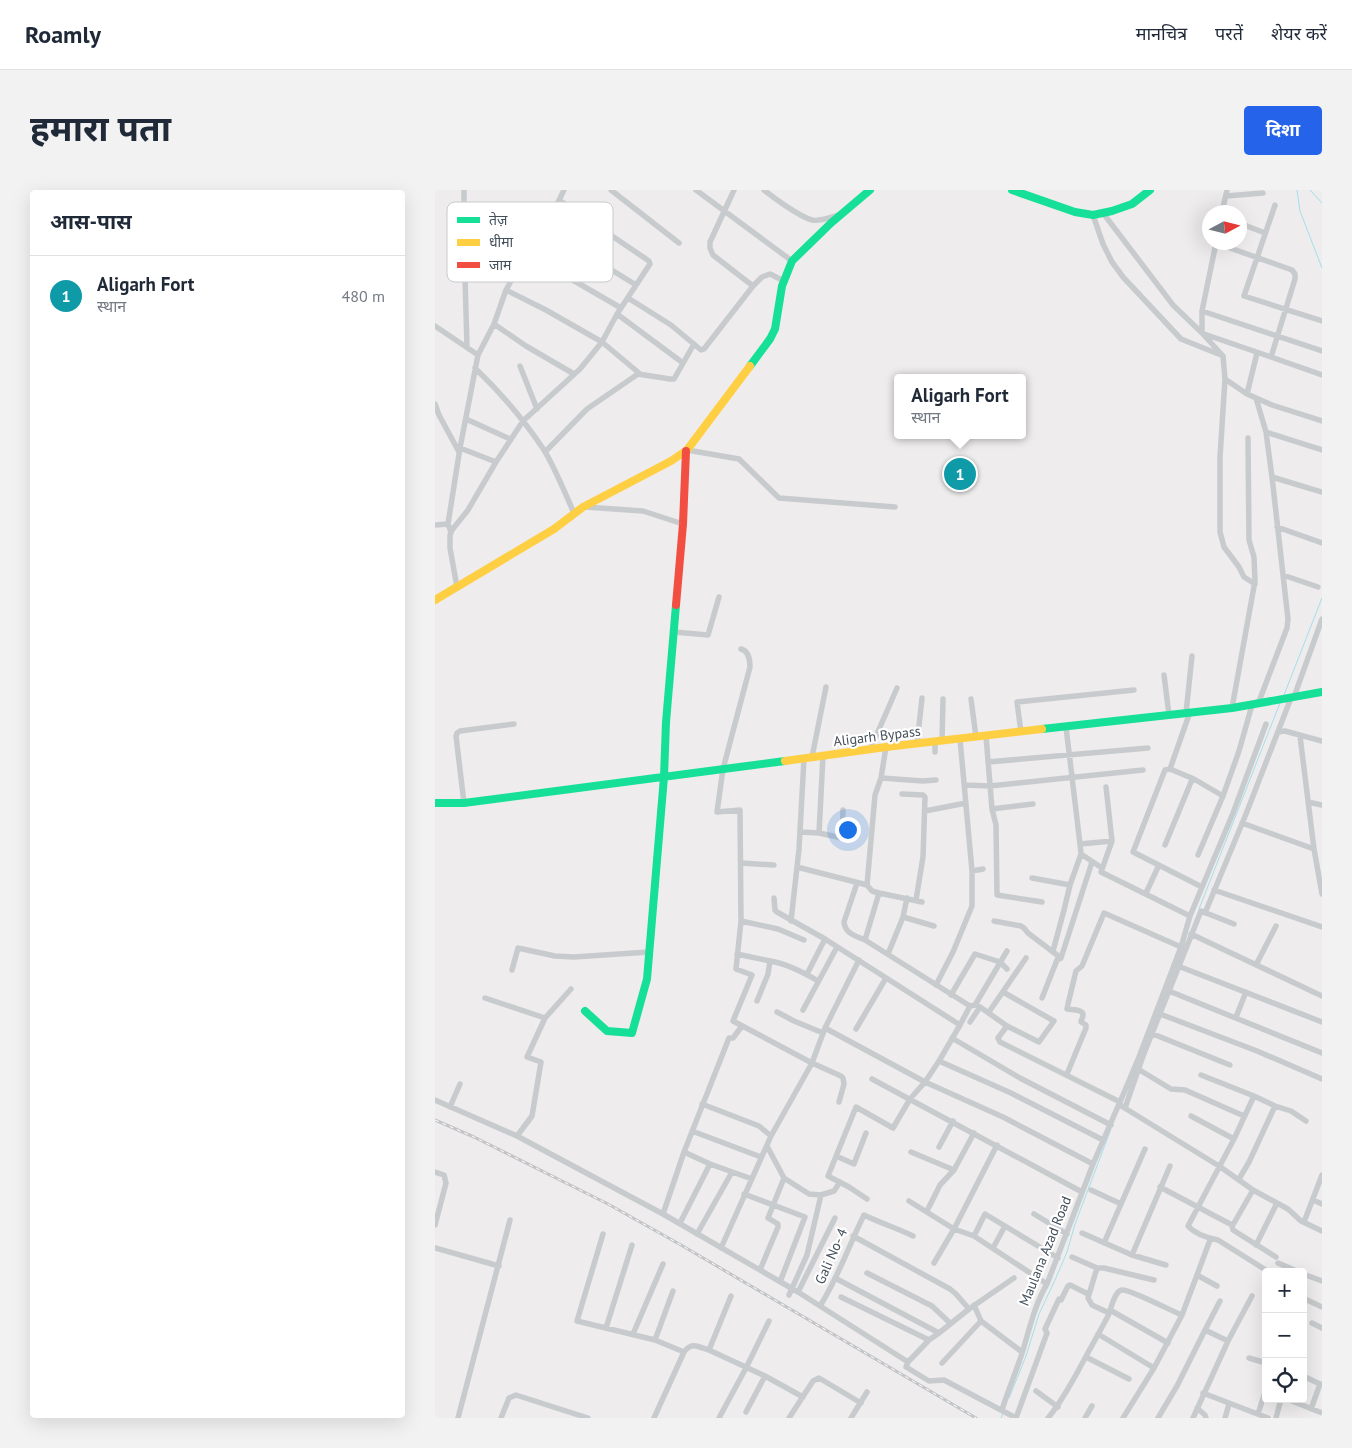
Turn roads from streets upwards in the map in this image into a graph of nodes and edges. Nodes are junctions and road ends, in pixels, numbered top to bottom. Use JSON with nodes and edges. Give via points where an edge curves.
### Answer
{"nodes":[{"id":1,"x":564,"y":190,"type":"edge"},
{"id":2,"x":611,"y":190,"type":"edge"},
{"id":3,"x":696,"y":190,"type":"edge"},
{"id":4,"x":734,"y":190,"type":"edge"},
{"id":5,"x":764,"y":190,"type":"edge"},
{"id":6,"x":870,"y":190,"type":"edge"},
{"id":7,"x":1012,"y":190,"type":"edge"},
{"id":8,"x":1151,"y":190,"type":"edge"},
{"id":9,"x":1227,"y":193,"type":"edge"},
{"id":10,"x":1263,"y":193,"type":"dead end"},
{"id":11,"x":559,"y":200,"type":"joint"},
{"id":12,"x":562,"y":202,"type":"edge"},
{"id":13,"x":1275,"y":205,"type":"dead end"},
{"id":14,"x":725,"y":212,"type":"junction"},
{"id":15,"x":1103,"y":213,"type":"junction"},
{"id":16,"x":841,"y":214,"type":"junction"},
{"id":17,"x":1093,"y":215,"type":"junction"},
{"id":18,"x":1247,"y":226,"type":"edge"},
{"id":19,"x":1265,"y":233,"type":"junction"},
{"id":20,"x":613,"y":237,"type":"edge"},
{"id":21,"x":679,"y":243,"type":"dead end"},
{"id":22,"x":1257,"y":256,"type":"junction"},
{"id":23,"x":793,"y":261,"type":"junction"},
{"id":24,"x":613,"y":271,"type":"edge"},
{"id":25,"x":784,"y":281,"type":"junction"},
{"id":26,"x":465,"y":282,"type":"edge"},
{"id":27,"x":511,"y":282,"type":"edge"},
{"id":28,"x":573,"y":282,"type":"edge"},
{"id":29,"x":636,"y":286,"type":"junction"},
{"id":30,"x":753,"y":286,"type":"junction"},
{"id":31,"x":506,"y":290,"type":"junction"},
{"id":32,"x":628,"y":298,"type":"junction"},
{"id":33,"x":1286,"y":310,"type":"junction"},
{"id":34,"x":619,"y":311,"type":"junction"},
{"id":35,"x":1202,"y":311,"type":"junction"},
{"id":36,"x":1322,"y":321,"type":"edge"},
{"id":37,"x":493,"y":324,"type":"junction"},
{"id":38,"x":435,"y":326,"type":"edge"},
{"id":39,"x":1202,"y":333,"type":"junction"},
{"id":40,"x":1277,"y":336,"type":"junction"},
{"id":41,"x":602,"y":342,"type":"junction"},
{"id":42,"x":694,"y":344,"type":"junction"},
{"id":43,"x":467,"y":347,"type":"junction"},
{"id":44,"x":1322,"y":351,"type":"edge"},
{"id":45,"x":1257,"y":353,"type":"junction"},
{"id":46,"x":478,"y":355,"type":"junction"},
{"id":47,"x":1223,"y":356,"type":"junction"},
{"id":48,"x":1271,"y":357,"type":"junction"},
{"id":49,"x":683,"y":363,"type":"junction"},
{"id":50,"x":520,"y":366,"type":"dead end"},
{"id":51,"x":475,"y":368,"type":"junction"},
{"id":52,"x":639,"y":373,"type":"junction"},
{"id":53,"x":574,"y":374,"type":"junction"},
{"id":54,"x":1322,"y":375,"type":"edge"},
{"id":55,"x":1225,"y":379,"type":"junction"},
{"id":56,"x":1247,"y":394,"type":"junction"},
{"id":57,"x":1255,"y":398,"type":"junction"},
{"id":58,"x":435,"y":404,"type":"edge"},
{"id":59,"x":537,"y":410,"type":"junction"},
{"id":60,"x":466,"y":419,"type":"junction"},
{"id":61,"x":523,"y":421,"type":"junction"},
{"id":62,"x":1322,"y":421,"type":"edge"},
{"id":63,"x":1266,"y":432,"type":"junction"},
{"id":64,"x":1248,"y":438,"type":"dead end"},
{"id":65,"x":510,"y":439,"type":"junction"},
{"id":66,"x":459,"y":450,"type":"junction"},
{"id":67,"x":1322,"y":450,"type":"edge"},
{"id":68,"x":687,"y":451,"type":"junction"},
{"id":69,"x":545,"y":452,"type":"junction"},
{"id":70,"x":496,"y":462,"type":"junction"},
{"id":71,"x":1272,"y":477,"type":"junction"},
{"id":72,"x":1322,"y":492,"type":"edge"},
{"id":73,"x":895,"y":506,"type":"dead end"},
{"id":74,"x":583,"y":507,"type":"junction"},
{"id":75,"x":574,"y":513,"type":"junction"},
{"id":76,"x":448,"y":524,"type":"junction"},
{"id":77,"x":683,"y":524,"type":"junction"},
{"id":78,"x":435,"y":525,"type":"edge"},
{"id":79,"x":1277,"y":527,"type":"junction"},
{"id":80,"x":451,"y":532,"type":"junction"},
{"id":81,"x":1322,"y":543,"type":"edge"},
{"id":82,"x":1283,"y":575,"type":"junction"},
{"id":83,"x":1255,"y":584,"type":"junction"},
{"id":84,"x":457,"y":587,"type":"junction"},
{"id":85,"x":1318,"y":587,"type":"dead end"},
{"id":86,"x":719,"y":597,"type":"dead end"},
{"id":87,"x":435,"y":600,"type":"edge"},
{"id":88,"x":1322,"y":620,"type":"edge"},
{"id":89,"x":674,"y":632,"type":"junction"},
{"id":90,"x":741,"y":649,"type":"dead end"},
{"id":91,"x":1192,"y":656,"type":"dead end"},
{"id":92,"x":1164,"y":675,"type":"dead end"},
{"id":93,"x":826,"y":687,"type":"dead end"},
{"id":94,"x":897,"y":688,"type":"dead end"},
{"id":95,"x":1134,"y":690,"type":"dead end"},
{"id":96,"x":1322,"y":691,"type":"edge"},
{"id":97,"x":922,"y":698,"type":"dead end"},
{"id":98,"x":1290,"y":698,"type":"junction"},
{"id":99,"x":943,"y":699,"type":"dead end"},
{"id":100,"x":971,"y":699,"type":"dead end"},
{"id":101,"x":1255,"y":705,"type":"junction"},
{"id":102,"x":1232,"y":708,"type":"junction"},
{"id":103,"x":1188,"y":713,"type":"junction"},
{"id":104,"x":1169,"y":715,"type":"junction"},
{"id":105,"x":513,"y":724,"type":"dead end"},
{"id":106,"x":1266,"y":724,"type":"dead end"},
{"id":107,"x":1067,"y":726,"type":"junction"},
{"id":108,"x":1021,"y":732,"type":"junction"},
{"id":109,"x":1278,"y":732,"type":"junction"},
{"id":110,"x":986,"y":736,"type":"junction"},
{"id":111,"x":1300,"y":736,"type":"junction"},
{"id":112,"x":976,"y":737,"type":"junction"},
{"id":113,"x":960,"y":739,"type":"junction"},
{"id":114,"x":939,"y":741,"type":"junction"},
{"id":115,"x":1322,"y":741,"type":"edge"},
{"id":116,"x":917,"y":744,"type":"junction"},
{"id":117,"x":886,"y":747,"type":"junction"},
{"id":118,"x":1148,"y":748,"type":"dead end"},
{"id":119,"x":870,"y":750,"type":"junction"},
{"id":120,"x":935,"y":752,"type":"dead end"},
{"id":121,"x":1070,"y":755,"type":"junction"},
{"id":122,"x":823,"y":756,"type":"junction"},
{"id":123,"x":808,"y":758,"type":"junction"},
{"id":124,"x":988,"y":762,"type":"junction"},
{"id":125,"x":1170,"y":768,"type":"junction"},
{"id":126,"x":723,"y":769,"type":"junction"},
{"id":127,"x":1143,"y":770,"type":"dead end"},
{"id":128,"x":664,"y":777,"type":"junction"},
{"id":129,"x":1072,"y":777,"type":"junction"},
{"id":130,"x":881,"y":778,"type":"junction"},
{"id":131,"x":1194,"y":779,"type":"junction"},
{"id":132,"x":937,"y":780,"type":"dead end"},
{"id":133,"x":965,"y":785,"type":"junction"},
{"id":134,"x":990,"y":786,"type":"junction"},
{"id":135,"x":1106,"y":787,"type":"dead end"},
{"id":136,"x":902,"y":794,"type":"dead end"},
{"id":137,"x":1223,"y":796,"type":"junction"},
{"id":138,"x":1308,"y":802,"type":"junction"},
{"id":139,"x":464,"y":803,"type":"junction"},
{"id":140,"x":966,"y":803,"type":"junction"},
{"id":141,"x":435,"y":804,"type":"edge"},
{"id":142,"x":1033,"y":804,"type":"dead end"},
{"id":143,"x":1322,"y":805,"type":"edge"},
{"id":144,"x":992,"y":809,"type":"junction"},
{"id":145,"x":843,"y":810,"type":"dead end"},
{"id":146,"x":925,"y":811,"type":"junction"},
{"id":147,"x":1243,"y":823,"type":"junction"},
{"id":148,"x":800,"y":832,"type":"junction"},
{"id":149,"x":819,"y":834,"type":"junction"},
{"id":150,"x":1112,"y":841,"type":"junction"},
{"id":151,"x":1080,"y":844,"type":"junction"},
{"id":152,"x":1165,"y":845,"type":"dead end"},
{"id":153,"x":1314,"y":850,"type":"junction"},
{"id":154,"x":1081,"y":854,"type":"junction"},
{"id":155,"x":1198,"y":855,"type":"dead end"},
{"id":156,"x":1093,"y":862,"type":"junction"},
{"id":157,"x":741,"y":863,"type":"junction"},
{"id":158,"x":774,"y":865,"type":"dead end"},
{"id":159,"x":1159,"y":865,"type":"junction"},
{"id":160,"x":797,"y":867,"type":"junction"},
{"id":161,"x":1102,"y":868,"type":"junction"},
{"id":162,"x":983,"y":869,"type":"dead end"},
{"id":163,"x":972,"y":871,"type":"junction"},
{"id":164,"x":1032,"y":878,"type":"dead end"},
{"id":165,"x":857,"y":883,"type":"junction"},
{"id":166,"x":867,"y":885,"type":"junction"},
{"id":167,"x":1070,"y":885,"type":"junction"},
{"id":168,"x":1202,"y":887,"type":"junction"},
{"id":169,"x":1214,"y":890,"type":"junction"},
{"id":170,"x":879,"y":893,"type":"junction"},
{"id":171,"x":1146,"y":893,"type":"junction"},
{"id":172,"x":1322,"y":894,"type":"edge"},
{"id":173,"x":774,"y":898,"type":"dead end"},
{"id":174,"x":907,"y":898,"type":"junction"},
{"id":175,"x":1042,"y":902,"type":"dead end"},
{"id":176,"x":1205,"y":912,"type":"junction"},
{"id":177,"x":1190,"y":916,"type":"junction"},
{"id":178,"x":903,"y":917,"type":"junction"},
{"id":179,"x":741,"y":921,"type":"junction"},
{"id":180,"x":791,"y":921,"type":"junction"},
{"id":181,"x":995,"y":921,"type":"dead end"},
{"id":182,"x":1233,"y":924,"type":"dead end"},
{"id":183,"x":934,"y":926,"type":"dead end"},
{"id":184,"x":1276,"y":926,"type":"dead end"},
{"id":185,"x":1322,"y":927,"type":"edge"},
{"id":186,"x":1191,"y":934,"type":"junction"},
{"id":187,"x":825,"y":939,"type":"junction"},
{"id":188,"x":804,"y":940,"type":"dead end"},
{"id":189,"x":865,"y":940,"type":"junction"},
{"id":190,"x":837,"y":947,"type":"junction"},
{"id":191,"x":1181,"y":947,"type":"junction"},
{"id":192,"x":1007,"y":951,"type":"dead end"},
{"id":193,"x":1053,"y":951,"type":"junction"},
{"id":194,"x":649,"y":952,"type":"junction"},
{"id":195,"x":737,"y":954,"type":"junction"},
{"id":196,"x":888,"y":954,"type":"junction"},
{"id":197,"x":1026,"y":958,"type":"dead end"},
{"id":198,"x":1061,"y":958,"type":"junction"},
{"id":199,"x":859,"y":960,"type":"junction"},
{"id":200,"x":771,"y":961,"type":"junction"},
{"id":201,"x":1000,"y":962,"type":"junction"},
{"id":202,"x":1256,"y":965,"type":"junction"},
{"id":203,"x":1178,"y":966,"type":"junction"},
{"id":204,"x":1007,"y":969,"type":"dead end"},
{"id":205,"x":512,"y":970,"type":"dead end"},
{"id":206,"x":807,"y":974,"type":"junction"},
{"id":207,"x":886,"y":978,"type":"junction"},
{"id":208,"x":818,"y":981,"type":"junction"},
{"id":209,"x":936,"y":985,"type":"junction"},
{"id":210,"x":571,"y":989,"type":"dead end"},
{"id":211,"x":1169,"y":991,"type":"junction"},
{"id":212,"x":1003,"y":992,"type":"junction"},
{"id":213,"x":1246,"y":992,"type":"junction"},
{"id":214,"x":951,"y":995,"type":"junction"},
{"id":215,"x":1322,"y":996,"type":"edge"},
{"id":216,"x":485,"y":998,"type":"dead end"},
{"id":217,"x":1042,"y":998,"type":"dead end"},
{"id":218,"x":757,"y":1001,"type":"dead end"},
{"id":219,"x":975,"y":1006,"type":"junction"},
{"id":220,"x":803,"y":1010,"type":"dead end"},
{"id":221,"x":585,"y":1011,"type":"dead end"},
{"id":222,"x":777,"y":1012,"type":"dead end"},
{"id":223,"x":989,"y":1012,"type":"junction"},
{"id":224,"x":1160,"y":1014,"type":"junction"},
{"id":225,"x":1236,"y":1017,"type":"junction"},
{"id":226,"x":545,"y":1018,"type":"junction"},
{"id":227,"x":970,"y":1022,"type":"dead end"},
{"id":228,"x":1322,"y":1022,"type":"edge"},
{"id":229,"x":959,"y":1025,"type":"junction"},
{"id":230,"x":742,"y":1026,"type":"junction"},
{"id":231,"x":1007,"y":1026,"type":"junction"},
{"id":232,"x":856,"y":1029,"type":"dead end"},
{"id":233,"x":824,"y":1031,"type":"junction"},
{"id":234,"x":1153,"y":1034,"type":"junction"},
{"id":235,"x":952,"y":1038,"type":"junction"},
{"id":236,"x":1322,"y":1053,"type":"edge"},
{"id":237,"x":939,"y":1061,"type":"junction"},
{"id":238,"x":812,"y":1063,"type":"junction"},
{"id":239,"x":1230,"y":1065,"type":"dead end"},
{"id":240,"x":1138,"y":1069,"type":"junction"},
{"id":241,"x":1067,"y":1074,"type":"junction"},
{"id":242,"x":1201,"y":1075,"type":"dead end"},
{"id":243,"x":872,"y":1079,"type":"dead end"},
{"id":244,"x":1322,"y":1079,"type":"edge"},
{"id":245,"x":925,"y":1082,"type":"junction"},
{"id":246,"x":460,"y":1084,"type":"dead end"},
{"id":247,"x":1254,"y":1096,"type":"junction"},
{"id":248,"x":910,"y":1099,"type":"junction"},
{"id":249,"x":435,"y":1100,"type":"edge"},
{"id":250,"x":839,"y":1102,"type":"dead end"},
{"id":251,"x":703,"y":1104,"type":"junction"},
{"id":252,"x":1121,"y":1105,"type":"junction"},
{"id":253,"x":1275,"y":1106,"type":"junction"},
{"id":254,"x":450,"y":1107,"type":"junction"},
{"id":255,"x":1191,"y":1116,"type":"dead end"},
{"id":256,"x":1244,"y":1116,"type":"junction"},
{"id":257,"x":1306,"y":1121,"type":"dead end"},
{"id":258,"x":953,"y":1122,"type":"junction"},
{"id":259,"x":1111,"y":1125,"type":"junction"},
{"id":260,"x":692,"y":1131,"type":"junction"},
{"id":261,"x":866,"y":1133,"type":"dead end"},
{"id":262,"x":974,"y":1133,"type":"junction"},
{"id":263,"x":517,"y":1136,"type":"junction"},
{"id":264,"x":771,"y":1136,"type":"junction"},
{"id":265,"x":1234,"y":1138,"type":"junction"},
{"id":266,"x":1103,"y":1140,"type":"junction"},
{"id":267,"x":997,"y":1145,"type":"junction"},
{"id":268,"x":767,"y":1146,"type":"junction"},
{"id":269,"x":939,"y":1147,"type":"dead end"},
{"id":270,"x":1145,"y":1149,"type":"dead end"},
{"id":271,"x":684,"y":1152,"type":"junction"},
{"id":272,"x":911,"y":1152,"type":"dead end"},
{"id":273,"x":835,"y":1156,"type":"junction"},
{"id":274,"x":761,"y":1158,"type":"junction"},
{"id":275,"x":710,"y":1164,"type":"junction"},
{"id":276,"x":1093,"y":1164,"type":"junction"},
{"id":277,"x":1170,"y":1166,"type":"dead end"},
{"id":278,"x":1219,"y":1166,"type":"junction"},
{"id":279,"x":954,"y":1170,"type":"junction"},
{"id":280,"x":435,"y":1172,"type":"edge"},
{"id":281,"x":732,"y":1172,"type":"junction"},
{"id":282,"x":1322,"y":1175,"type":"edge"},
{"id":283,"x":784,"y":1178,"type":"junction"},
{"id":284,"x":751,"y":1179,"type":"junction"},
{"id":285,"x":1239,"y":1179,"type":"junction"},
{"id":286,"x":840,"y":1182,"type":"junction"},
{"id":287,"x":1160,"y":1187,"type":"junction"},
{"id":288,"x":1091,"y":1190,"type":"dead end"},
{"id":289,"x":1253,"y":1190,"type":"junction"},
{"id":290,"x":1082,"y":1192,"type":"junction"},
{"id":291,"x":744,"y":1194,"type":"junction"},
{"id":292,"x":821,"y":1195,"type":"junction"},
{"id":293,"x":867,"y":1199,"type":"dead end"},
{"id":294,"x":1313,"y":1200,"type":"junction"},
{"id":295,"x":909,"y":1201,"type":"dead end"},
{"id":296,"x":1277,"y":1203,"type":"junction"},
{"id":297,"x":1121,"y":1204,"type":"junction"},
{"id":298,"x":1322,"y":1204,"type":"edge"},
{"id":299,"x":773,"y":1205,"type":"junction"},
{"id":300,"x":1199,"y":1207,"type":"junction"},
{"id":301,"x":927,"y":1211,"type":"junction"},
{"id":302,"x":663,"y":1214,"type":"junction"},
{"id":303,"x":1034,"y":1214,"type":"dead end"},
{"id":304,"x":436,"y":1215,"type":"edge"},
{"id":305,"x":835,"y":1218,"type":"dead end"},
{"id":306,"x":510,"y":1220,"type":"dead end"},
{"id":307,"x":1304,"y":1222,"type":"junction"},
{"id":308,"x":680,"y":1223,"type":"junction"},
{"id":309,"x":1231,"y":1224,"type":"junction"},
{"id":310,"x":435,"y":1225,"type":"edge"},
{"id":311,"x":1005,"y":1226,"type":"junction"},
{"id":312,"x":954,"y":1229,"type":"junction"},
{"id":313,"x":1322,"y":1231,"type":"edge"},
{"id":314,"x":1082,"y":1233,"type":"dead end"},
{"id":315,"x":603,"y":1234,"type":"dead end"},
{"id":316,"x":697,"y":1234,"type":"junction"},
{"id":317,"x":1067,"y":1234,"type":"junction"},
{"id":318,"x":853,"y":1236,"type":"junction"},
{"id":319,"x":913,"y":1236,"type":"dead end"},
{"id":320,"x":974,"y":1236,"type":"junction"},
{"id":321,"x":1210,"y":1240,"type":"junction"},
{"id":322,"x":1104,"y":1243,"type":"junction"},
{"id":323,"x":1256,"y":1244,"type":"junction"},
{"id":324,"x":633,"y":1245,"type":"dead end"},
{"id":325,"x":435,"y":1248,"type":"edge"},
{"id":326,"x":721,"y":1248,"type":"junction"},
{"id":327,"x":993,"y":1248,"type":"junction"},
{"id":328,"x":1131,"y":1255,"type":"junction"},
{"id":329,"x":1071,"y":1257,"type":"dead end"},
{"id":330,"x":1058,"y":1258,"type":"junction"},
{"id":331,"x":934,"y":1263,"type":"dead end"},
{"id":332,"x":663,"y":1264,"type":"dead end"},
{"id":333,"x":1166,"y":1265,"type":"dead end"},
{"id":334,"x":499,"y":1266,"type":"junction"},
{"id":335,"x":1097,"y":1268,"type":"junction"},
{"id":336,"x":1262,"y":1268,"type":"edge"},
{"id":337,"x":1292,"y":1268,"type":"edge"},
{"id":338,"x":760,"y":1270,"type":"junction"},
{"id":339,"x":867,"y":1273,"type":"dead end"},
{"id":340,"x":1197,"y":1275,"type":"junction"},
{"id":341,"x":1307,"y":1276,"type":"edge"},
{"id":342,"x":835,"y":1278,"type":"junction"},
{"id":343,"x":1014,"y":1278,"type":"dead end"},
{"id":344,"x":1154,"y":1280,"type":"dead end"},
{"id":345,"x":780,"y":1282,"type":"junction"},
{"id":346,"x":1322,"y":1282,"type":"edge"},
{"id":347,"x":1047,"y":1284,"type":"junction"},
{"id":348,"x":1217,"y":1286,"type":"dead end"},
{"id":349,"x":673,"y":1291,"type":"dead end"},
{"id":350,"x":793,"y":1292,"type":"junction"},
{"id":351,"x":1088,"y":1294,"type":"junction"},
{"id":352,"x":731,"y":1296,"type":"dead end"},
{"id":353,"x":1252,"y":1296,"type":"dead end"},
{"id":354,"x":841,"y":1297,"type":"dead end"},
{"id":355,"x":1307,"y":1300,"type":"edge"},
{"id":356,"x":1220,"y":1301,"type":"dead end"},
{"id":357,"x":821,"y":1306,"type":"junction"},
{"id":358,"x":972,"y":1307,"type":"junction"},
{"id":359,"x":1322,"y":1307,"type":"edge"},
{"id":360,"x":1110,"y":1312,"type":"junction"},
{"id":361,"x":1182,"y":1315,"type":"junction"},
{"id":362,"x":769,"y":1321,"type":"dead end"},
{"id":363,"x":981,"y":1321,"type":"junction"},
{"id":364,"x":950,"y":1323,"type":"junction"},
{"id":365,"x":1312,"y":1323,"type":"dead end"},
{"id":366,"x":606,"y":1328,"type":"junction"},
{"id":367,"x":1322,"y":1328,"type":"edge"},
{"id":368,"x":1205,"y":1330,"type":"junction"},
{"id":369,"x":939,"y":1333,"type":"junction"},
{"id":370,"x":633,"y":1334,"type":"junction"},
{"id":371,"x":1099,"y":1334,"type":"junction"},
{"id":372,"x":655,"y":1340,"type":"junction"},
{"id":373,"x":929,"y":1340,"type":"junction"},
{"id":374,"x":1228,"y":1341,"type":"junction"},
{"id":375,"x":1168,"y":1343,"type":"junction"},
{"id":376,"x":709,"y":1350,"type":"junction"},
{"id":377,"x":684,"y":1352,"type":"junction"},
{"id":378,"x":1022,"y":1352,"type":"junction"},
{"id":379,"x":1086,"y":1357,"type":"junction"},
{"id":380,"x":1249,"y":1358,"type":"dead end"},
{"id":381,"x":908,"y":1362,"type":"junction"},
{"id":382,"x":942,"y":1363,"type":"dead end"},
{"id":383,"x":1262,"y":1363,"type":"edge"},
{"id":384,"x":746,"y":1368,"type":"junction"},
{"id":385,"x":1154,"y":1368,"type":"junction"},
{"id":386,"x":765,"y":1376,"type":"junction"},
{"id":387,"x":1307,"y":1378,"type":"edge"},
{"id":388,"x":1129,"y":1379,"type":"dead end"},
{"id":389,"x":1321,"y":1384,"type":"edge"},
{"id":390,"x":1037,"y":1391,"type":"dead end"},
{"id":391,"x":867,"y":1392,"type":"dead end"},
{"id":392,"x":1203,"y":1393,"type":"junction"},
{"id":393,"x":803,"y":1397,"type":"junction"},
{"id":394,"x":1262,"y":1400,"type":"edge"},
{"id":395,"x":861,"y":1403,"type":"junction"},
{"id":396,"x":1280,"y":1403,"type":"edge"},
{"id":397,"x":1297,"y":1403,"type":"edge"},
{"id":398,"x":1229,"y":1404,"type":"junction"},
{"id":399,"x":1092,"y":1406,"type":"dead end"},
{"id":400,"x":1057,"y":1407,"type":"junction"},
{"id":401,"x":1197,"y":1408,"type":"junction"},
{"id":402,"x":1311,"y":1409,"type":"junction"},
{"id":403,"x":1004,"y":1411,"type":"junction"},
{"id":404,"x":746,"y":1412,"type":"dead end"},
{"id":405,"x":1322,"y":1413,"type":"edge"},
{"id":406,"x":1257,"y":1414,"type":"junction"},
{"id":407,"x":657,"y":1417,"type":"edge"},
{"id":408,"x":458,"y":1418,"type":"edge"},
{"id":409,"x":501,"y":1418,"type":"edge"},
{"id":410,"x":588,"y":1418,"type":"edge"},
{"id":411,"x":719,"y":1418,"type":"edge"},
{"id":412,"x":789,"y":1418,"type":"edge"},
{"id":413,"x":851,"y":1418,"type":"edge"},
{"id":414,"x":1016,"y":1418,"type":"edge"},
{"id":415,"x":1048,"y":1418,"type":"edge"},
{"id":416,"x":1085,"y":1418,"type":"edge"},
{"id":417,"x":1123,"y":1418,"type":"edge"},
{"id":418,"x":1158,"y":1418,"type":"edge"},
{"id":419,"x":1193,"y":1418,"type":"edge"},
{"id":420,"x":1206,"y":1418,"type":"edge"},
{"id":421,"x":1225,"y":1418,"type":"edge"},
{"id":422,"x":1267,"y":1418,"type":"edge"},
{"id":423,"x":1276,"y":1418,"type":"edge"}],
"edges":[{"from":1,"to":11,"type":"street"},
{"from":2,"to":21,"type":"street"},
{"from":3,"to":14,"type":"street"},
{"from":4,"to":14,"type":"street"},
{"from":5,"to":16,"type":"street","via":[[810,219]]},
{"from":6,"to":16,"type":"street"},
{"from":7,"to":17,"type":"street"},
{"from":8,"to":15,"type":"street","via":[[1133,204]]},
{"from":9,"to":10,"type":"street"},
{"from":11,"to":12,"type":"street"},
{"from":13,"to":19,"type":"street"},
{"from":14,"to":23,"type":"street"},
{"from":14,"to":30,"type":"street","via":[[711,242],[711,253]]},
{"from":15,"to":17,"type":"street"},
{"from":15,"to":39,"type":"street","via":[[1173,305]]},
{"from":16,"to":23,"type":"street"},
{"from":17,"to":47,"type":"street","via":[[1103,244],[1123,277],[1181,339]]},
{"from":18,"to":19,"type":"street"},
{"from":19,"to":22,"type":"street"},
{"from":20,"to":29,"type":"street","via":[[649,262]]},
{"from":22,"to":33,"type":"street","via":[[1287,267],[1295,274]]},
{"from":22,"to":33,"type":"street","via":[[1244,296]]},
{"from":22,"to":35,"type":"street","via":[[1215,242]]},
{"from":23,"to":25,"type":"street"},
{"from":24,"to":29,"type":"street"},
{"from":25,"to":30,"type":"street","via":[[767,275]]},
{"from":25,"to":68,"type":"street","via":[[775,329],[770,339]]},
{"from":26,"to":43,"type":"street"},
{"from":27,"to":31,"type":"street"},
{"from":28,"to":34,"type":"street"},
{"from":29,"to":32,"type":"street"},
{"from":30,"to":42,"type":"street","via":[[704,349]]},
{"from":31,"to":37,"type":"street"},
{"from":31,"to":41,"type":"street"},
{"from":32,"to":34,"type":"street"},
{"from":32,"to":42,"type":"street"},
{"from":33,"to":36,"type":"street"},
{"from":33,"to":40,"type":"street"},
{"from":34,"to":41,"type":"street"},
{"from":34,"to":49,"type":"street"},
{"from":35,"to":39,"type":"street"},
{"from":35,"to":40,"type":"street"},
{"from":37,"to":46,"type":"street"},
{"from":37,"to":53,"type":"street"},
{"from":38,"to":43,"type":"street"},
{"from":39,"to":45,"type":"street"},
{"from":39,"to":47,"type":"street"},
{"from":40,"to":44,"type":"street"},
{"from":40,"to":48,"type":"street"},
{"from":41,"to":52,"type":"street"},
{"from":41,"to":53,"type":"street"},
{"from":42,"to":49,"type":"street"},
{"from":43,"to":46,"type":"street"},
{"from":45,"to":48,"type":"street"},
{"from":45,"to":56,"type":"street"},
{"from":46,"to":51,"type":"street"},
{"from":47,"to":55,"type":"street"},
{"from":48,"to":54,"type":"street"},
{"from":49,"to":52,"type":"street","via":[[672,379]]},
{"from":50,"to":59,"type":"street"},
{"from":51,"to":60,"type":"street"},
{"from":51,"to":61,"type":"street"},
{"from":52,"to":69,"type":"street","via":[[587,409]]},
{"from":53,"to":59,"type":"street"},
{"from":55,"to":56,"type":"street"},
{"from":55,"to":83,"type":"street","via":[[1220,532],[1224,547],[1246,578]]},
{"from":56,"to":57,"type":"street"},
{"from":57,"to":62,"type":"street"},
{"from":57,"to":63,"type":"street"},
{"from":58,"to":66,"type":"street"},
{"from":59,"to":61,"type":"street"},
{"from":60,"to":65,"type":"street"},
{"from":60,"to":66,"type":"street"},
{"from":61,"to":65,"type":"street"},
{"from":61,"to":69,"type":"street"},
{"from":63,"to":67,"type":"street"},
{"from":63,"to":71,"type":"street"},
{"from":64,"to":83,"type":"street","via":[[1249,540],[1254,557]]},
{"from":65,"to":70,"type":"street"},
{"from":66,"to":70,"type":"street"},
{"from":66,"to":76,"type":"street"},
{"from":68,"to":73,"type":"street","via":[[739,459],[779,498]]},
{"from":68,"to":74,"type":"street"},
{"from":68,"to":77,"type":"street"},
{"from":69,"to":75,"type":"street"},
{"from":70,"to":80,"type":"street"},
{"from":71,"to":72,"type":"street"},
{"from":71,"to":79,"type":"street"},
{"from":74,"to":75,"type":"street"},
{"from":74,"to":77,"type":"street","via":[[643,511]]},
{"from":75,"to":84,"type":"street"},
{"from":76,"to":78,"type":"street"},
{"from":76,"to":80,"type":"street"},
{"from":77,"to":89,"type":"street"},
{"from":79,"to":81,"type":"street"},
{"from":79,"to":82,"type":"street"},
{"from":80,"to":84,"type":"street","via":[[450,548]]},
{"from":82,"to":85,"type":"street"},
{"from":82,"to":101,"type":"street","via":[[1287,628]]},
{"from":83,"to":102,"type":"street"},
{"from":84,"to":87,"type":"street"},
{"from":86,"to":89,"type":"street","via":[[708,634]]},
{"from":88,"to":98,"type":"street"},
{"from":89,"to":128,"type":"street"},
{"from":90,"to":126,"type":"street","via":[[749,654],[750,667]]},
{"from":91,"to":103,"type":"street"},
{"from":92,"to":104,"type":"street"},
{"from":93,"to":123,"type":"street"},
{"from":94,"to":119,"type":"street"},
{"from":95,"to":108,"type":"street","via":[[1017,702]]},
{"from":96,"to":98,"type":"street","name":"Aligarh Bypass"},
{"from":97,"to":116,"type":"street"},
{"from":98,"to":101,"type":"street","name":"Aligarh Bypass"},
{"from":98,"to":109,"type":"street"},
{"from":99,"to":114,"type":"street"},
{"from":100,"to":112,"type":"street"},
{"from":101,"to":102,"type":"street","name":"Aligarh Bypass"},
{"from":101,"to":137,"type":"street"},
{"from":102,"to":103,"type":"street","name":"Aligarh Bypass"},
{"from":103,"to":104,"type":"street","name":"Aligarh Bypass"},
{"from":103,"to":125,"type":"street"},
{"from":104,"to":107,"type":"street","name":"Aligarh Bypass"},
{"from":105,"to":139,"type":"street","via":[[457,732]]},
{"from":106,"to":168,"type":"street"},
{"from":107,"to":108,"type":"street","name":"Aligarh Bypass"},
{"from":107,"to":121,"type":"street"},
{"from":108,"to":110,"type":"street","name":"Aligarh Bypass"},
{"from":109,"to":111,"type":"street"},
{"from":109,"to":147,"type":"street"},
{"from":110,"to":112,"type":"street","name":"Aligarh Bypass"},
{"from":110,"to":124,"type":"street"},
{"from":111,"to":115,"type":"street"},
{"from":111,"to":138,"type":"street"},
{"from":112,"to":113,"type":"street","name":"Aligarh Bypass"},
{"from":113,"to":114,"type":"street","name":"Aligarh Bypass"},
{"from":113,"to":133,"type":"street"},
{"from":114,"to":116,"type":"street","name":"Aligarh Bypass"},
{"from":114,"to":120,"type":"street"},
{"from":116,"to":117,"type":"street","name":"Aligarh Bypass"},
{"from":117,"to":119,"type":"street","name":"Aligarh Bypass"},
{"from":117,"to":130,"type":"street"},
{"from":118,"to":121,"type":"street"},
{"from":119,"to":122,"type":"street","name":"Aligarh Bypass"},
{"from":121,"to":124,"type":"street"},
{"from":121,"to":129,"type":"street"},
{"from":122,"to":123,"type":"street","name":"Aligarh Bypass"},
{"from":122,"to":149,"type":"street"},
{"from":123,"to":126,"type":"street","name":"Aligarh Bypass"},
{"from":123,"to":148,"type":"street"},
{"from":124,"to":134,"type":"street"},
{"from":125,"to":131,"type":"street"},
{"from":125,"to":159,"type":"street","via":[[1165,770],[1133,852]]},
{"from":126,"to":128,"type":"street","name":"Aligarh Bypass"},
{"from":126,"to":157,"type":"street","via":[[717,812],[741,810]]},
{"from":127,"to":129,"type":"street"},
{"from":128,"to":139,"type":"street","name":"Aligarh Bypass"},
{"from":128,"to":194,"type":"street"},
{"from":129,"to":134,"type":"street"},
{"from":129,"to":151,"type":"street"},
{"from":130,"to":132,"type":"street"},
{"from":130,"to":166,"type":"street","via":[[875,795]]},
{"from":131,"to":137,"type":"street"},
{"from":131,"to":152,"type":"street"},
{"from":133,"to":134,"type":"street"},
{"from":133,"to":140,"type":"street"},
{"from":134,"to":144,"type":"street"},
{"from":135,"to":150,"type":"street"},
{"from":136,"to":146,"type":"street","via":[[923,795]]},
{"from":137,"to":155,"type":"street"},
{"from":138,"to":143,"type":"street"},
{"from":138,"to":153,"type":"street"},
{"from":139,"to":141,"type":"street","name":"Aligarh Bypass"},
{"from":140,"to":146,"type":"street"},
{"from":140,"to":163,"type":"street"},
{"from":142,"to":144,"type":"street"},
{"from":144,"to":175,"type":"street","via":[[997,894]]},
{"from":145,"to":149,"type":"street","via":[[842,838]]},
{"from":146,"to":174,"type":"street","via":[[919,901]]},
{"from":147,"to":153,"type":"street"},
{"from":147,"to":169,"type":"street"},
{"from":148,"to":149,"type":"street"},
{"from":148,"to":160,"type":"street"},
{"from":150,"to":151,"type":"street"},
{"from":150,"to":161,"type":"street"},
{"from":151,"to":154,"type":"street"},
{"from":153,"to":172,"type":"street"},
{"from":154,"to":156,"type":"street"},
{"from":154,"to":167,"type":"street"},
{"from":156,"to":161,"type":"street"},
{"from":156,"to":198,"type":"street"},
{"from":157,"to":158,"type":"street"},
{"from":157,"to":179,"type":"street"},
{"from":159,"to":168,"type":"street"},
{"from":159,"to":171,"type":"street"},
{"from":160,"to":165,"type":"street"},
{"from":160,"to":180,"type":"street"},
{"from":161,"to":171,"type":"street","via":[[1101,872]]},
{"from":162,"to":163,"type":"street"},
{"from":163,"to":209,"type":"street","via":[[972,906]]},
{"from":164,"to":167,"type":"street"},
{"from":165,"to":166,"type":"street"},
{"from":165,"to":189,"type":"street","via":[[844,926]]},
{"from":166,"to":170,"type":"street"},
{"from":167,"to":193,"type":"street"},
{"from":168,"to":177,"type":"street"},
{"from":169,"to":176,"type":"street"},
{"from":169,"to":185,"type":"street"},
{"from":170,"to":174,"type":"street"},
{"from":170,"to":189,"type":"street"},
{"from":171,"to":177,"type":"street"},
{"from":173,"to":180,"type":"street","via":[[775,910]]},
{"from":174,"to":178,"type":"street"},
{"from":176,"to":182,"type":"street"},
{"from":176,"to":186,"type":"street","via":[[1201,911]]},
{"from":177,"to":191,"type":"street"},
{"from":178,"to":183,"type":"street"},
{"from":178,"to":196,"type":"street"},
{"from":179,"to":188,"type":"street","via":[[778,929]]},
{"from":179,"to":195,"type":"street"},
{"from":180,"to":187,"type":"street"},
{"from":181,"to":193,"type":"street","via":[[1021,926]]},
{"from":184,"to":202,"type":"street"},
{"from":186,"to":202,"type":"street"},
{"from":186,"to":203,"type":"street"},
{"from":187,"to":190,"type":"street"},
{"from":187,"to":206,"type":"street"},
{"from":189,"to":196,"type":"street"},
{"from":190,"to":199,"type":"street"},
{"from":190,"to":208,"type":"street"},
{"from":191,"to":241,"type":"street","via":[[1104,913],[1082,966],[1076,971],[1068,1004],[1067,1009],[1083,1013],[1081,1022],[1086,1028]]},
{"from":191,"to":252,"type":"street"},
{"from":192,"to":201,"type":"street"},
{"from":193,"to":198,"type":"street"},
{"from":194,"to":205,"type":"street","via":[[574,957],[518,948]]},
{"from":194,"to":221,"type":"street","via":[[647,979],[632,1034],[607,1031]]},
{"from":195,"to":200,"type":"street"},
{"from":195,"to":230,"type":"street","via":[[736,969],[752,976],[733,1021]]},
{"from":196,"to":209,"type":"street"},
{"from":197,"to":212,"type":"street"},
{"from":198,"to":217,"type":"street","via":[[1057,960]]},
{"from":199,"to":207,"type":"street"},
{"from":199,"to":233,"type":"street"},
{"from":200,"to":206,"type":"street"},
{"from":200,"to":218,"type":"street"},
{"from":201,"to":204,"type":"street"},
{"from":201,"to":214,"type":"street","via":[[975,954]]},
{"from":201,"to":219,"type":"street"},
{"from":202,"to":215,"type":"street"},
{"from":203,"to":211,"type":"street"},
{"from":203,"to":213,"type":"street"},
{"from":206,"to":208,"type":"street"},
{"from":207,"to":229,"type":"street"},
{"from":207,"to":232,"type":"street"},
{"from":208,"to":220,"type":"street"},
{"from":209,"to":214,"type":"street"},
{"from":210,"to":226,"type":"street"},
{"from":211,"to":224,"type":"street"},
{"from":211,"to":225,"type":"street"},
{"from":212,"to":223,"type":"street"},
{"from":212,"to":231,"type":"street","via":[[1054,1021],[1039,1042]]},
{"from":213,"to":225,"type":"street"},
{"from":213,"to":228,"type":"street"},
{"from":214,"to":219,"type":"street"},
{"from":216,"to":226,"type":"street"},
{"from":219,"to":223,"type":"street"},
{"from":219,"to":227,"type":"street"},
{"from":219,"to":229,"type":"street"},
{"from":222,"to":233,"type":"street","via":[[795,1022]]},
{"from":223,"to":231,"type":"street"},
{"from":224,"to":234,"type":"street"},
{"from":224,"to":244,"type":"street"},
{"from":225,"to":236,"type":"street"},
{"from":226,"to":263,"type":"street","via":[[527,1057],[541,1062],[532,1116]]},
{"from":229,"to":235,"type":"street"},
{"from":230,"to":238,"type":"street"},
{"from":230,"to":251,"type":"street","via":[[733,1038],[729,1038]]},
{"from":231,"to":241,"type":"street","via":[[998,1038],[1000,1042]]},
{"from":233,"to":238,"type":"street"},
{"from":233,"to":245,"type":"street"},
{"from":234,"to":239,"type":"street"},
{"from":234,"to":240,"type":"street"},
{"from":235,"to":237,"type":"street"},
{"from":235,"to":259,"type":"street"},
{"from":237,"to":245,"type":"street"},
{"from":237,"to":266,"type":"street"},
{"from":238,"to":250,"type":"street","via":[[843,1078]]},
{"from":238,"to":264,"type":"street"},
{"from":240,"to":252,"type":"street"},
{"from":240,"to":256,"type":"street","via":[[1171,1089],[1185,1090]]},
{"from":241,"to":252,"type":"street"},
{"from":242,"to":247,"type":"street"},
{"from":243,"to":248,"type":"street"},
{"from":245,"to":248,"type":"street"},
{"from":245,"to":276,"type":"street","via":[[1003,1117]]},
{"from":246,"to":254,"type":"street"},
{"from":247,"to":253,"type":"street"},
{"from":247,"to":256,"type":"street"},
{"from":248,"to":258,"type":"street"},
{"from":248,"to":273,"type":"street","via":[[893,1128],[856,1107]]},
{"from":249,"to":254,"type":"street"},
{"from":251,"to":260,"type":"street"},
{"from":251,"to":264,"type":"street","via":[[759,1126]]},
{"from":252,"to":259,"type":"street","name":"Maulana Azad Road"},
{"from":252,"to":278,"type":"street"},
{"from":253,"to":257,"type":"street"},
{"from":253,"to":285,"type":"street"},
{"from":254,"to":263,"type":"street"},
{"from":255,"to":265,"type":"street"},
{"from":256,"to":265,"type":"street"},
{"from":258,"to":262,"type":"street"},
{"from":258,"to":269,"type":"street"},
{"from":259,"to":266,"type":"street","name":"Maulana Azad Road"},
{"from":260,"to":271,"type":"street"},
{"from":260,"to":274,"type":"street"},
{"from":261,"to":273,"type":"street","via":[[854,1164]]},
{"from":262,"to":267,"type":"street"},
{"from":262,"to":279,"type":"street"},
{"from":263,"to":302,"type":"street"},
{"from":264,"to":268,"type":"street"},
{"from":265,"to":278,"type":"street"},
{"from":266,"to":276,"type":"street","name":"Maulana Azad Road"},
{"from":267,"to":290,"type":"street"},
{"from":267,"to":312,"type":"street"},
{"from":268,"to":274,"type":"street"},
{"from":268,"to":283,"type":"street"},
{"from":270,"to":297,"type":"street"},
{"from":271,"to":275,"type":"street"},
{"from":271,"to":302,"type":"street"},
{"from":272,"to":279,"type":"street"},
{"from":273,"to":286,"type":"street","via":[[827,1176]]},
{"from":274,"to":284,"type":"street"},
{"from":275,"to":281,"type":"street"},
{"from":275,"to":308,"type":"street"},
{"from":276,"to":290,"type":"street","name":"Maulana Azad Road"},
{"from":277,"to":287,"type":"street"},
{"from":278,"to":285,"type":"street"},
{"from":278,"to":300,"type":"street"},
{"from":279,"to":301,"type":"street","via":[[940,1185]]},
{"from":280,"to":304,"type":"street","via":[[444,1175],[446,1183]]},
{"from":281,"to":284,"type":"street"},
{"from":281,"to":316,"type":"street"},
{"from":282,"to":294,"type":"street"},
{"from":283,"to":292,"type":"street","via":[[809,1194]]},
{"from":283,"to":299,"type":"street"},
{"from":284,"to":291,"type":"street"},
{"from":285,"to":289,"type":"street"},
{"from":286,"to":292,"type":"street","via":[[834,1191]]},
{"from":286,"to":293,"type":"street"},
{"from":287,"to":300,"type":"street"},
{"from":287,"to":328,"type":"street"},
{"from":288,"to":297,"type":"street"},
{"from":289,"to":296,"type":"street"},
{"from":289,"to":309,"type":"street"},
{"from":290,"to":317,"type":"street","name":"Maulana Azad Road"},
{"from":291,"to":299,"type":"street"},
{"from":291,"to":326,"type":"street"},
{"from":292,"to":350,"type":"street","via":[[807,1256]]},
{"from":294,"to":298,"type":"street"},
{"from":294,"to":307,"type":"street"},
{"from":295,"to":301,"type":"street"},
{"from":296,"to":307,"type":"street"},
{"from":296,"to":323,"type":"street"},
{"from":297,"to":322,"type":"street"},
{"from":299,"to":338,"type":"street","via":[[768,1218],[778,1227]]},
{"from":299,"to":345,"type":"street","via":[[805,1217]]},
{"from":300,"to":309,"type":"street"},
{"from":300,"to":321,"type":"street","via":[[1188,1226]]},
{"from":301,"to":312,"type":"street"},
{"from":302,"to":308,"type":"street"},
{"from":303,"to":317,"type":"street"},
{"from":304,"to":310,"type":"street"},
{"from":305,"to":350,"type":"street"},
{"from":306,"to":334,"type":"street"},
{"from":307,"to":313,"type":"street"},
{"from":308,"to":316,"type":"street"},
{"from":309,"to":323,"type":"street","via":[[1233,1230]]},
{"from":311,"to":320,"type":"street","via":[[985,1214]]},
{"from":311,"to":327,"type":"street"},
{"from":311,"to":330,"type":"street"},
{"from":312,"to":320,"type":"street"},
{"from":312,"to":331,"type":"street"},
{"from":314,"to":322,"type":"street"},
{"from":315,"to":366,"type":"street","via":[[577,1321]]},
{"from":316,"to":326,"type":"street"},
{"from":317,"to":330,"type":"street","name":"Maulana Azad Road"},
{"from":318,"to":319,"type":"street","name":"Gali No- 4","via":[[864,1215]]},
{"from":318,"to":342,"type":"street","name":"Gali No- 4"},
{"from":318,"to":358,"type":"street","via":[[950,1289]]},
{"from":320,"to":327,"type":"street"},
{"from":321,"to":336,"type":"street","via":[[1217,1240]]},
{"from":321,"to":340,"type":"street"},
{"from":322,"to":328,"type":"street"},
{"from":323,"to":337,"type":"street"},
{"from":324,"to":366,"type":"street"},
{"from":325,"to":334,"type":"street"},
{"from":326,"to":338,"type":"street"},
{"from":327,"to":347,"type":"street"},
{"from":328,"to":333,"type":"street"},
{"from":329,"to":335,"type":"street"},
{"from":330,"to":347,"type":"street","name":"Maulana Azad Road"},
{"from":332,"to":370,"type":"street"},
{"from":334,"to":408,"type":"street"},
{"from":335,"to":344,"type":"street"},
{"from":335,"to":351,"type":"street"},
{"from":338,"to":345,"type":"street"},
{"from":339,"to":364,"type":"street","via":[[932,1306]]},
{"from":340,"to":348,"type":"street"},
{"from":340,"to":361,"type":"street"},
{"from":341,"to":346,"type":"street"},
{"from":342,"to":357,"type":"street","name":"Gali No- 4"},
{"from":342,"to":369,"type":"street"},
{"from":343,"to":358,"type":"street"},
{"from":345,"to":350,"type":"street"},
{"from":347,"to":378,"type":"street","name":"Maulana Azad Road","via":[[1034,1312]]},
{"from":349,"to":372,"type":"street"},
{"from":350,"to":357,"type":"street"},
{"from":351,"to":360,"type":"street","via":[[1092,1305]]},
{"from":351,"to":414,"type":"street","via":[[1070,1286],[1059,1299],[1045,1329],[1047,1333]]},
{"from":352,"to":376,"type":"street"},
{"from":353,"to":374,"type":"street"},
{"from":354,"to":373,"type":"street"},
{"from":355,"to":359,"type":"street"},
{"from":356,"to":368,"type":"street"},
{"from":357,"to":381,"type":"street"},
{"from":358,"to":363,"type":"street"},
{"from":358,"to":364,"type":"street"},
{"from":360,"to":361,"type":"street","via":[[1116,1295],[1122,1290]]},
{"from":360,"to":371,"type":"street"},
{"from":360,"to":375,"type":"street"},
{"from":361,"to":375,"type":"street"},
{"from":362,"to":384,"type":"street"},
{"from":363,"to":378,"type":"street"},
{"from":363,"to":382,"type":"street"},
{"from":364,"to":369,"type":"street"},
{"from":365,"to":367,"type":"street"},
{"from":366,"to":370,"type":"street"},
{"from":368,"to":374,"type":"street"},
{"from":368,"to":418,"type":"street"},
{"from":369,"to":373,"type":"street"},
{"from":370,"to":372,"type":"street"},
{"from":371,"to":379,"type":"street"},
{"from":371,"to":385,"type":"street"},
{"from":372,"to":377,"type":"street"},
{"from":373,"to":381,"type":"street"},
{"from":374,"to":392,"type":"street"},
{"from":375,"to":385,"type":"street"},
{"from":376,"to":377,"type":"street","via":[[693,1345]]},
{"from":376,"to":384,"type":"street"},
{"from":377,"to":407,"type":"street"},
{"from":378,"to":403,"type":"street","name":"Maulana Azad Road"},
{"from":379,"to":388,"type":"street"},
{"from":379,"to":400,"type":"street"},
{"from":380,"to":383,"type":"street"},
{"from":381,"to":403,"type":"street","via":[[907,1367],[929,1381],[944,1380]]},
{"from":384,"to":386,"type":"street"},
{"from":384,"to":411,"type":"street"},
{"from":385,"to":417,"type":"street"},
{"from":386,"to":393,"type":"street"},
{"from":386,"to":404,"type":"street"},
{"from":387,"to":389,"type":"street"},
{"from":389,"to":402,"type":"street"},
{"from":390,"to":400,"type":"street"},
{"from":391,"to":395,"type":"street"},
{"from":392,"to":398,"type":"street"},
{"from":392,"to":401,"type":"street"},
{"from":393,"to":395,"type":"street","via":[[813,1381],[819,1378]]},
{"from":393,"to":412,"type":"street"},
{"from":394,"to":406,"type":"street"},
{"from":395,"to":413,"type":"street"},
{"from":396,"to":423,"type":"street"},
{"from":397,"to":402,"type":"street"},
{"from":398,"to":406,"type":"street"},
{"from":398,"to":421,"type":"street"},
{"from":399,"to":416,"type":"street"},
{"from":400,"to":415,"type":"street"},
{"from":401,"to":419,"type":"street"},
{"from":401,"to":420,"type":"street"},
{"from":402,"to":405,"type":"street"},
{"from":403,"to":414,"type":"street"},
{"from":406,"to":422,"type":"street"},
{"from":409,"to":410,"type":"street","via":[[509,1398],[516,1395]]}]}
